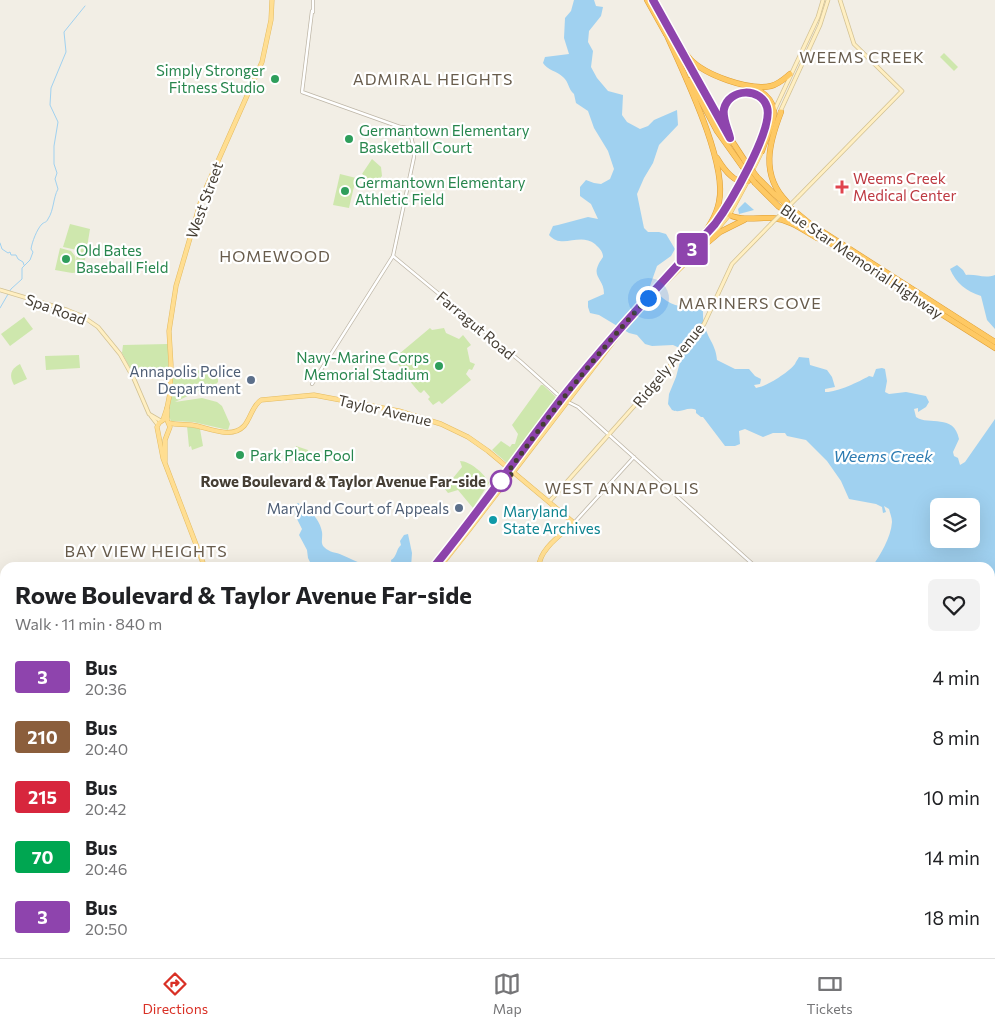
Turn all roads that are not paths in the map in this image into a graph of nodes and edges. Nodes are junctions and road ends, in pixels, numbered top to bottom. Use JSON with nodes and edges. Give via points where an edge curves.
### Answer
{"nodes":[{"id":1,"x":272,"y":0,"type":"edge"},
{"id":2,"x":314,"y":0,"type":"edge"},
{"id":3,"x":646,"y":0,"type":"edge"},
{"id":4,"x":654,"y":0,"type":"edge"},
{"id":5,"x":823,"y":0,"type":"edge"},
{"id":6,"x":828,"y":0,"type":"edge"},
{"id":7,"x":840,"y":0,"type":"edge"},
{"id":8,"x":665,"y":32,"type":"junction"},
{"id":9,"x":672,"y":32,"type":"junction"},
{"id":10,"x":790,"y":74,"type":"junction"},
{"id":11,"x":748,"y":84,"type":"junction"},
{"id":12,"x":774,"y":111,"type":"junction"},
{"id":13,"x":781,"y":112,"type":"junction"},
{"id":14,"x":708,"y":137,"type":"junction"},
{"id":15,"x":730,"y":138,"type":"junction"},
{"id":16,"x":760,"y":149,"type":"junction"},
{"id":17,"x":744,"y":164,"type":"junction"},
{"id":18,"x":748,"y":181,"type":"junction"},
{"id":19,"x":741,"y":182,"type":"junction"},
{"id":20,"x":729,"y":204,"type":"junction"},
{"id":21,"x":728,"y":215,"type":"junction"},
{"id":22,"x":751,"y":217,"type":"junction"},
{"id":23,"x":698,"y":247,"type":"junction"},
{"id":24,"x":849,"y":249,"type":"junction"},
{"id":25,"x":848,"y":255,"type":"junction"},
{"id":26,"x":393,"y":256,"type":"junction"},
{"id":27,"x":0,"y":290,"type":"edge"},
{"id":28,"x":995,"y":342,"type":"edge"},
{"id":29,"x":686,"y":346,"type":"joint"},
{"id":30,"x":995,"y":348,"type":"edge"},
{"id":31,"x":683,"y":351,"type":"joint"},
{"id":32,"x":312,"y":384,"type":"dead end"},
{"id":33,"x":558,"y":395,"type":"dead end"},
{"id":34,"x":564,"y":400,"type":"junction"},
{"id":35,"x":163,"y":424,"type":"junction"},
{"id":36,"x":178,"y":424,"type":"junction"},
{"id":37,"x":168,"y":430,"type":"junction"},
{"id":38,"x":609,"y":434,"type":"junction"},
{"id":39,"x":634,"y":457,"type":"junction"},
{"id":40,"x":165,"y":461,"type":"junction"},
{"id":41,"x":511,"y":470,"type":"junction"},
{"id":42,"x":549,"y":502,"type":"junction"},
{"id":43,"x":563,"y":514,"type":"junction"},
{"id":44,"x":574,"y":523,"type":"junction"},
{"id":45,"x":566,"y":530,"type":"junction"},
{"id":46,"x":203,"y":562,"type":"edge"},
{"id":47,"x":439,"y":562,"type":"edge"},
{"id":48,"x":443,"y":562,"type":"edge"},
{"id":49,"x":540,"y":562,"type":"edge"},
{"id":50,"x":751,"y":562,"type":"edge"}],
"edges":[{"from":1,"to":35,"type":"main road","name":"West Street","via":[[262,62],[202,196],[176,286],[169,331],[168,408]]},
{"from":2,"to":26,"type":"street","via":[[302,92],[409,128],[414,156]]},
{"from":3,"to":8,"type":"highway"},
{"from":4,"to":9,"type":"highway"},
{"from":5,"to":10,"type":"main road"},
{"from":6,"to":13,"type":"main road"},
{"from":7,"to":29,"type":"main road","name":"Ridgely Avenue","bridge":true,"via":[[854,44],[902,91],[728,270],[704,324]]},
{"from":8,"to":14,"type":"highway"},
{"from":8,"to":17,"type":"highway","name":"Blue Star Memorial Highway","via":[[716,131]]},
{"from":9,"to":11,"type":"highway","via":[[697,65],[715,76]]},
{"from":9,"to":15,"type":"highway","name":"Blue Star Memorial Highway"},
{"from":10,"to":11,"type":"highway","via":[[772,86]]},
{"from":10,"to":12,"type":"main road"},
{"from":11,"to":12,"type":"highway","via":[[769,98]]},
{"from":12,"to":16,"type":"highway"},
{"from":13,"to":16,"type":"main road"},
{"from":13,"to":24,"type":"highway","via":[[768,154],[773,184],[796,211]]},
{"from":14,"to":19,"type":"highway","via":[[722,165]]},
{"from":14,"to":23,"type":"highway","via":[[720,176],[720,196],[712,222]]},
{"from":15,"to":16,"type":"highway","via":[[724,114],[726,103],[739,93],[754,94],[764,101],[768,113]]},
{"from":15,"to":17,"type":"highway","name":"Blue Star Memorial Highway"},
{"from":16,"to":18,"type":"main road"},
{"from":16,"to":19,"type":"main road"},
{"from":17,"to":24,"type":"highway","name":"Blue Star Memorial Highway","bridge":true,"via":[[798,215]]},
{"from":17,"to":25,"type":"highway","name":"Blue Star Memorial Highway","bridge":true,"via":[[755,182],[778,206]]},
{"from":18,"to":19,"type":"highway"},
{"from":18,"to":21,"type":"main road"},
{"from":19,"to":20,"type":"main road"},
{"from":20,"to":21,"type":"highway"},
{"from":20,"to":23,"type":"main road"},
{"from":21,"to":22,"type":"highway","via":[[740,219]]},
{"from":21,"to":23,"type":"main road"},
{"from":22,"to":23,"type":"highway"},
{"from":22,"to":25,"type":"highway","via":[[784,220]]},
{"from":23,"to":34,"type":"main road","via":[[618,333]]},
{"from":24,"to":28,"type":"highway","name":"Blue Star Memorial Highway"},
{"from":25,"to":30,"type":"highway","name":"Blue Star Memorial Highway"},
{"from":26,"to":32,"type":"street"},
{"from":26,"to":33,"type":"street","name":"Farragut Road"},
{"from":27,"to":35,"type":"main road","name":"Spa Road","via":[[82,316],[98,327],[120,354],[148,414]]},
{"from":29,"to":31,"type":"street","name":"Ridgely Avenue"},
{"from":31,"to":38,"type":"main road","name":"Ridgely Avenue"},
{"from":34,"to":38,"type":"street","via":[[578,407]]},
{"from":34,"to":41,"type":"main road"},
{"from":35,"to":36,"type":"main road","name":"Taylor Avenue"},
{"from":35,"to":37,"type":"main road","name":"West Street"},
{"from":35,"to":37,"type":"main road","via":[[162,433]]},
{"from":35,"to":40,"type":"main road","name":"West Street"},
{"from":36,"to":37,"type":"main road"},
{"from":36,"to":41,"type":"main road","name":"Taylor Avenue","via":[[233,432],[244,426],[261,400],[314,395],[399,411],[441,424],[478,444]]},
{"from":37,"to":40,"type":"main road","name":"West Street"},
{"from":38,"to":39,"type":"street"},
{"from":38,"to":42,"type":"main road","name":"Ridgely Avenue"},
{"from":39,"to":44,"type":"street"},
{"from":39,"to":50,"type":"street"},
{"from":40,"to":46,"type":"main road","name":"West Street"},
{"from":41,"to":42,"type":"main road","name":"Taylor Avenue"},
{"from":41,"to":47,"type":"main road"},
{"from":41,"to":48,"type":"main road"},
{"from":42,"to":43,"type":"main road","name":"Taylor Avenue"},
{"from":43,"to":44,"type":"main road","name":"Taylor Avenue"},
{"from":43,"to":45,"type":"main road","via":[[569,522]]},
{"from":44,"to":45,"type":"main road"},
{"from":45,"to":49,"type":"main road","via":[[541,556]]}]}
